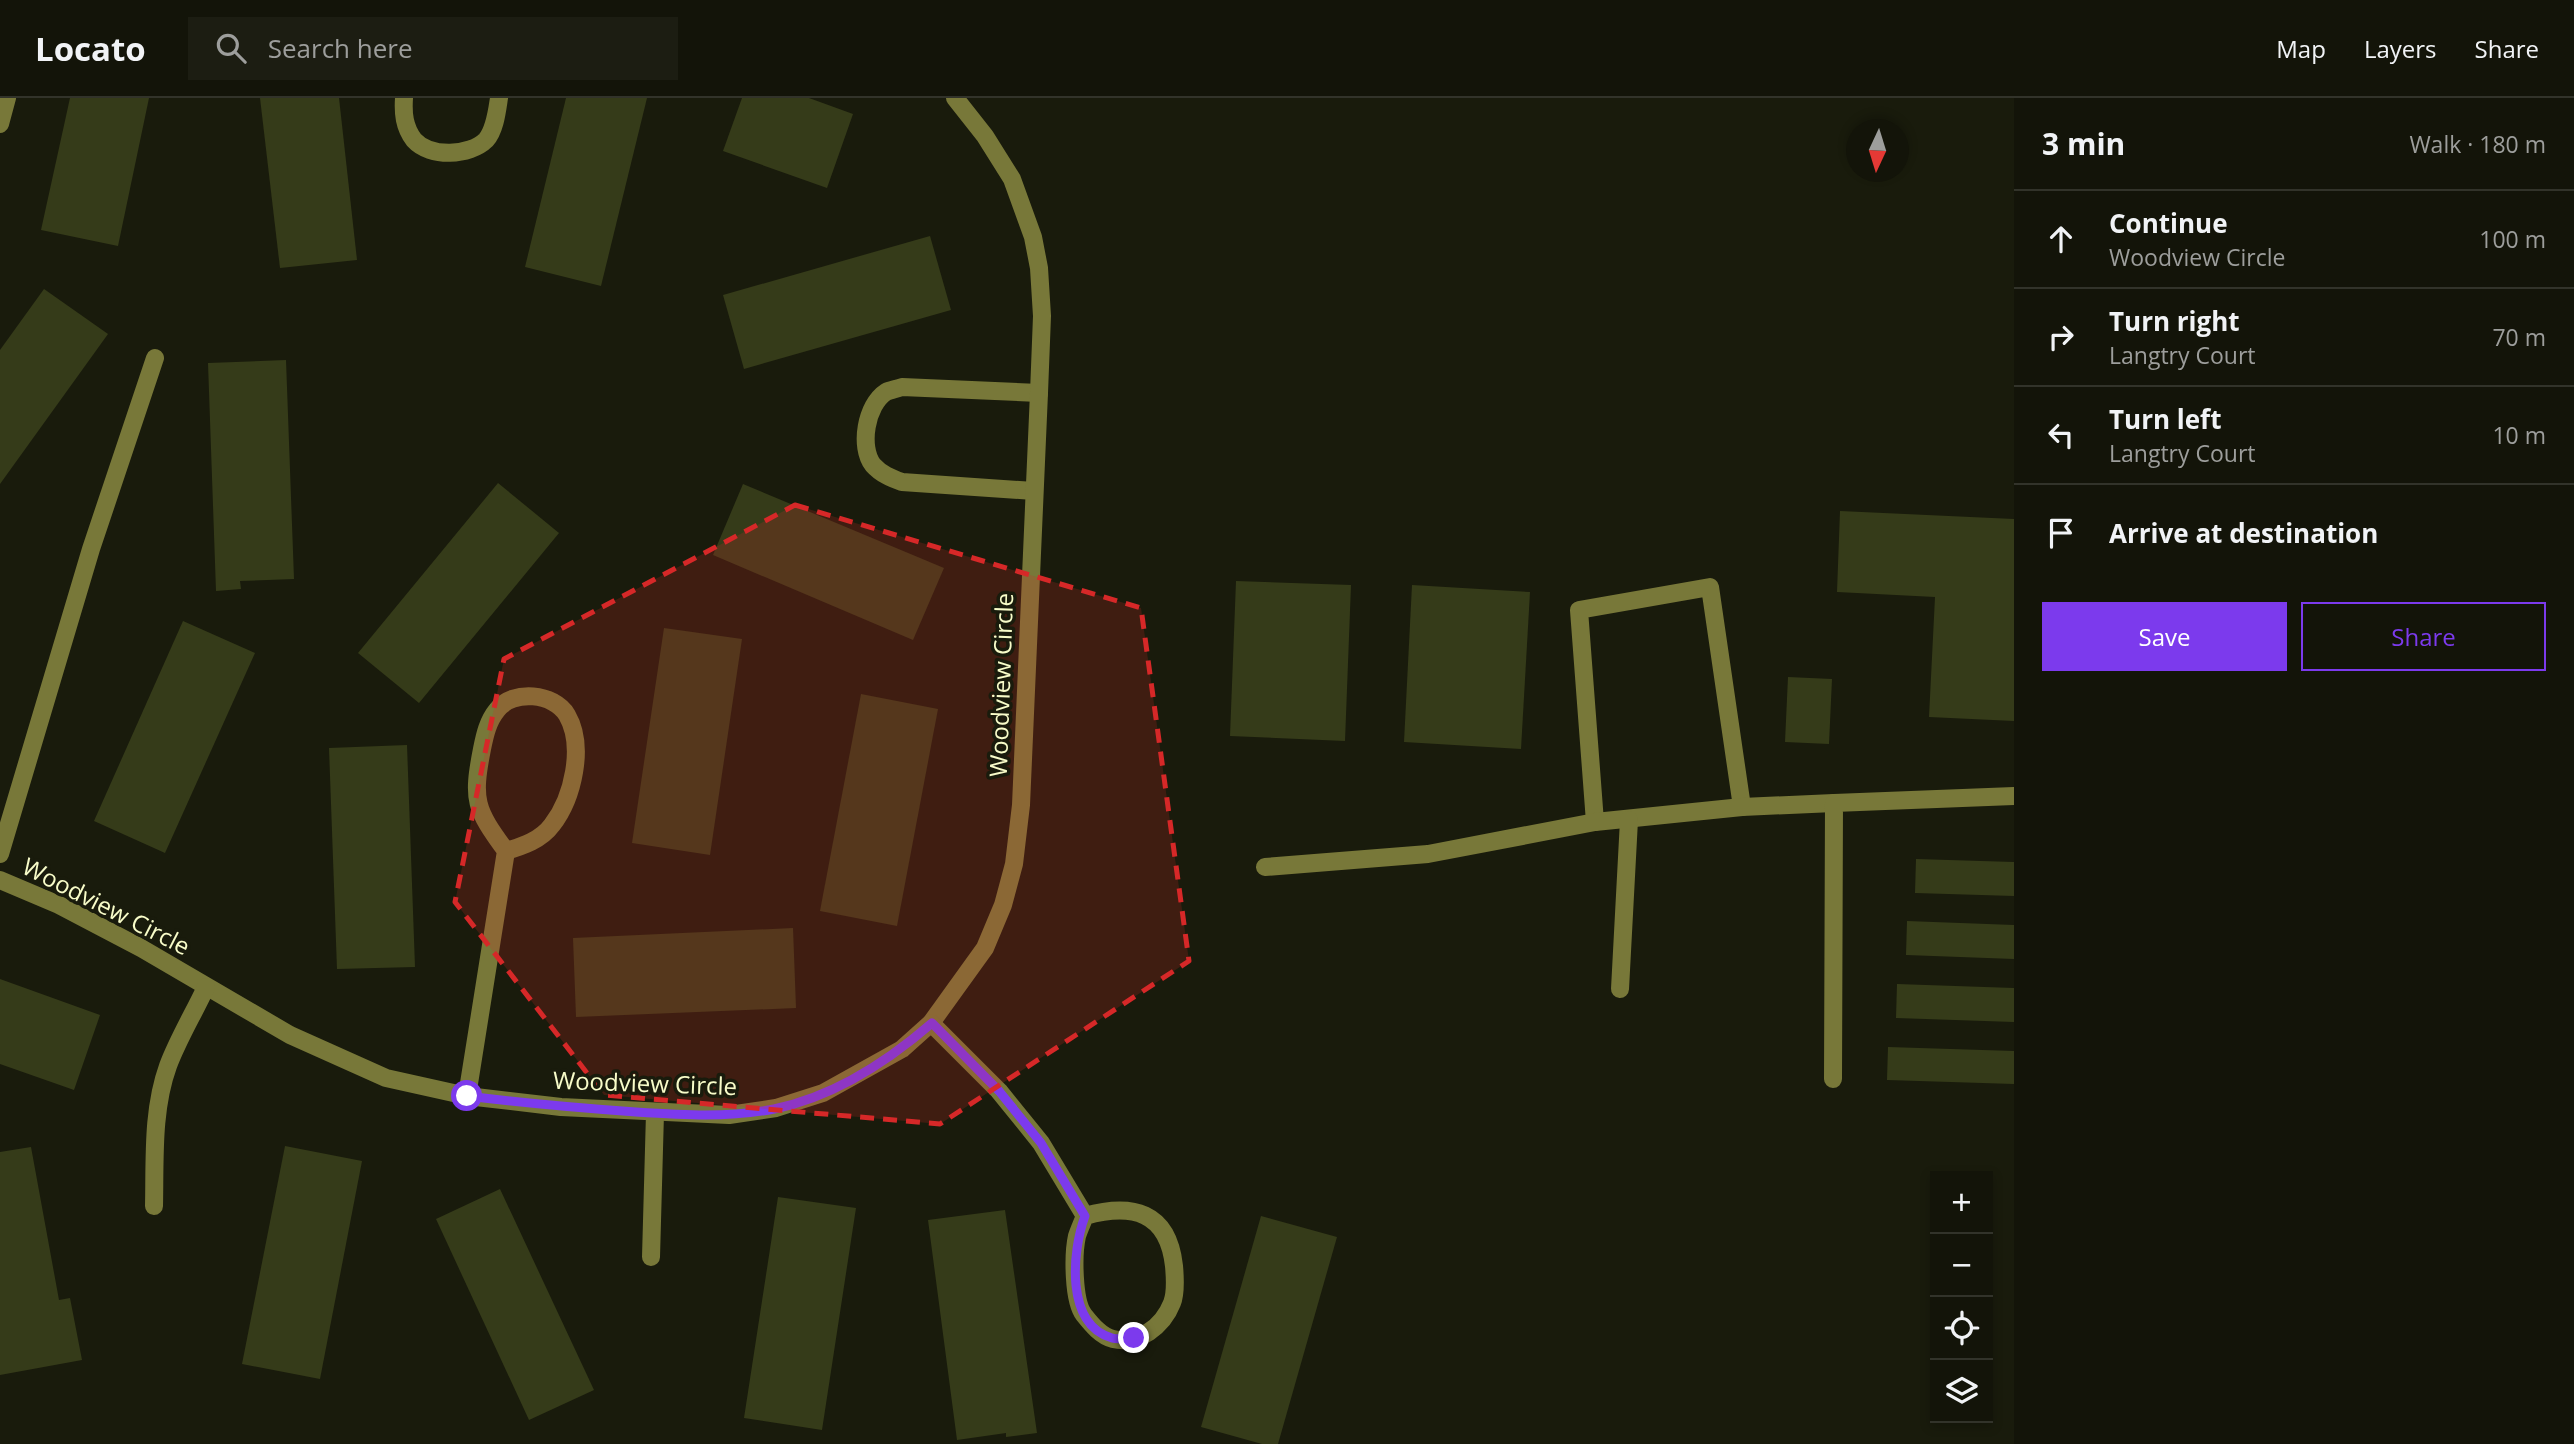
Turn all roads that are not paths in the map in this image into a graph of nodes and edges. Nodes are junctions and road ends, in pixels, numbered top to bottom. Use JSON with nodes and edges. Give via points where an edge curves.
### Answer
{"nodes":[{"id":1,"x":7,"y":98,"type":"edge"},
{"id":2,"x":404,"y":98,"type":"edge"},
{"id":3,"x":499,"y":98,"type":"edge"},
{"id":4,"x":955,"y":98,"type":"edge"},
{"id":5,"x":0,"y":124,"type":"edge"},
{"id":6,"x":155,"y":358,"type":"dead end"},
{"id":7,"x":1039,"y":393,"type":"junction"},
{"id":8,"x":1034,"y":491,"type":"junction"},
{"id":9,"x":2014,"y":796,"type":"edge"},
{"id":10,"x":1834,"y":803,"type":"junction"},
{"id":11,"x":1742,"y":807,"type":"junction"},
{"id":12,"x":1629,"y":820,"type":"junction"},
{"id":13,"x":1595,"y":822,"type":"junction"},
{"id":14,"x":506,"y":851,"type":"junction"},
{"id":15,"x":0,"y":854,"type":"edge"},
{"id":16,"x":1265,"y":867,"type":"dead end"},
{"id":17,"x":0,"y":880,"type":"edge"},
{"id":18,"x":206,"y":987,"type":"junction"},
{"id":19,"x":1620,"y":989,"type":"dead end"},
{"id":20,"x":932,"y":1023,"type":"junction"},
{"id":21,"x":1833,"y":1079,"type":"dead end"},
{"id":22,"x":467,"y":1096,"type":"junction"},
{"id":23,"x":655,"y":1113,"type":"junction"},
{"id":24,"x":154,"y":1206,"type":"dead end"},
{"id":25,"x":1085,"y":1216,"type":"junction"},
{"id":26,"x":651,"y":1257,"type":"dead end"}],
"edges":[{"from":1,"to":5,"type":"street"},
{"from":2,"to":3,"type":"street","via":[[406,126],[416,142],[452,153],[474,149],[488,139]]},
{"from":4,"to":7,"type":"street","name":"Woodview Circle","via":[[1012,179],[1033,237],[1041,294]]},
{"from":6,"to":15,"type":"street","via":[[91,549]]},
{"from":7,"to":8,"type":"street","name":"Woodview Circle"},
{"from":7,"to":8,"type":"street","via":[[902,387],[885,393],[867,426],[872,463],[886,476],[902,482]]},
{"from":8,"to":20,"type":"street","name":"Woodview Circle","via":[[1021,804],[1014,864],[985,948]]},
{"from":9,"to":10,"type":"street"},
{"from":10,"to":11,"type":"street"},
{"from":10,"to":21,"type":"street"},
{"from":11,"to":12,"type":"street"},
{"from":11,"to":13,"type":"street","via":[[1710,587],[1579,610]]},
{"from":12,"to":13,"type":"street"},
{"from":12,"to":19,"type":"street"},
{"from":13,"to":16,"type":"street","via":[[1428,854]]},
{"from":14,"to":14,"type":"street","via":[[477,803],[485,730],[499,707],[514,699],[534,696],[551,700],[566,713],[577,741],[564,805],[551,827],[529,844]]},
{"from":14,"to":22,"type":"street"},
{"from":17,"to":18,"type":"street","name":"Woodview Circle","via":[[118,935]]},
{"from":18,"to":22,"type":"street","name":"Woodview Circle","via":[[290,1035],[386,1078]]},
{"from":18,"to":24,"type":"street","via":[[169,1065],[160,1096]]},
{"from":20,"to":23,"type":"street","name":"Woodview Circle","via":[[902,1049],[823,1093],[776,1108],[729,1115]]},
{"from":20,"to":25,"type":"street","via":[[999,1091],[1041,1143]]},
{"from":22,"to":23,"type":"street","name":"Woodview Circle"},
{"from":23,"to":26,"type":"street"},
{"from":25,"to":25,"type":"street","via":[[1106,1210],[1135,1211],[1150,1216],[1164,1229],[1175,1274],[1173,1300],[1151,1331],[1112,1339],[1095,1329],[1081,1311],[1075,1259]]}]}
